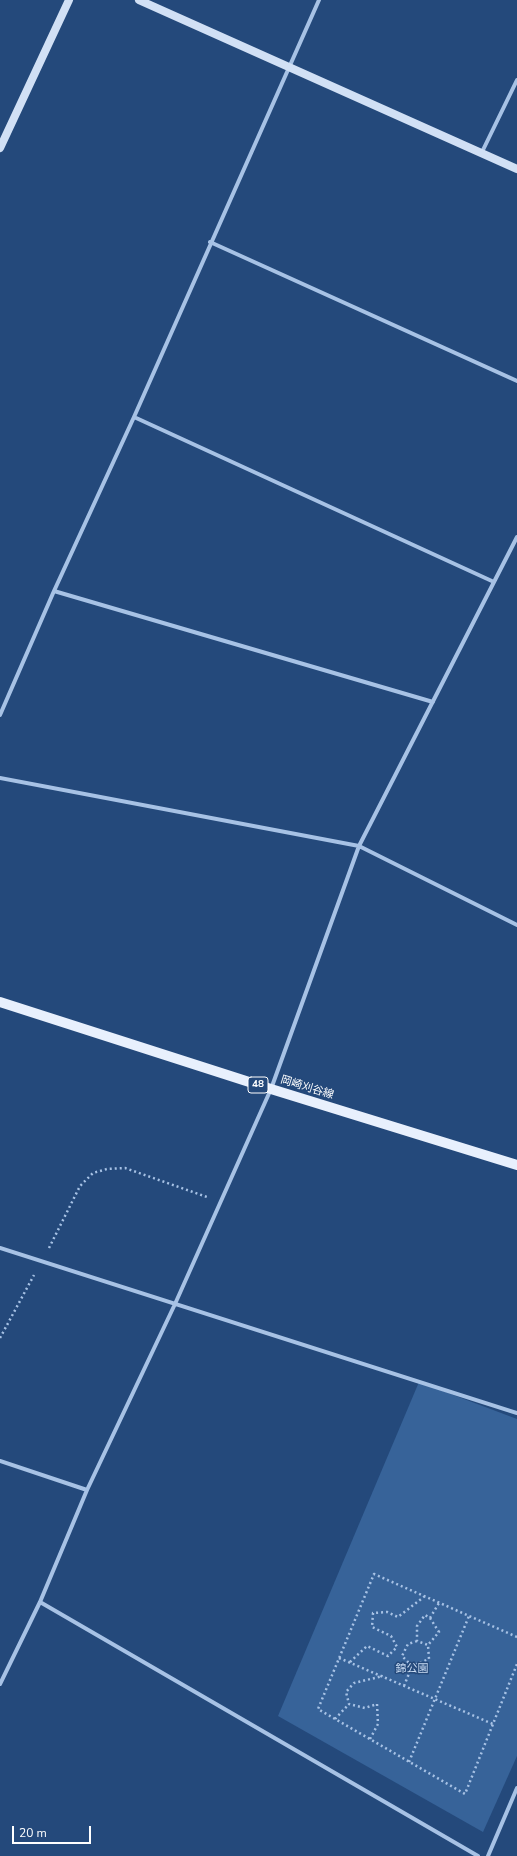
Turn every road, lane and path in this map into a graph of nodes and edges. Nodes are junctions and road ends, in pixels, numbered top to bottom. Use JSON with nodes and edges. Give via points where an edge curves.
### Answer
{"nodes":[{"id":1,"x":69,"y":0,"type":"edge"},
{"id":2,"x":138,"y":0,"type":"edge"},
{"id":3,"x":319,"y":0,"type":"edge"},
{"id":4,"x":289,"y":67,"type":"junction"},
{"id":5,"x":517,"y":80,"type":"edge"},
{"id":6,"x":0,"y":148,"type":"edge"},
{"id":7,"x":482,"y":152,"type":"junction"},
{"id":8,"x":517,"y":169,"type":"edge"},
{"id":9,"x":210,"y":242,"type":"junction"},
{"id":10,"x":517,"y":381,"type":"edge"},
{"id":11,"x":134,"y":416,"type":"junction"},
{"id":12,"x":517,"y":537,"type":"edge"},
{"id":13,"x":494,"y":582,"type":"junction"},
{"id":14,"x":54,"y":591,"type":"junction"},
{"id":15,"x":432,"y":702,"type":"junction"},
{"id":16,"x":0,"y":715,"type":"edge"},
{"id":17,"x":0,"y":778,"type":"edge"},
{"id":18,"x":359,"y":846,"type":"junction"},
{"id":19,"x":517,"y":925,"type":"edge"},
{"id":20,"x":0,"y":1002,"type":"edge"},
{"id":21,"x":271,"y":1089,"type":"junction"},
{"id":22,"x":517,"y":1165,"type":"edge"},
{"id":23,"x":219,"y":1201,"type":"junction"},
{"id":24,"x":0,"y":1248,"type":"edge"},
{"id":25,"x":42,"y":1261,"type":"junction"},
{"id":26,"x":175,"y":1304,"type":"junction"},
{"id":27,"x":0,"y":1338,"type":"edge"},
{"id":28,"x":517,"y":1413,"type":"edge"},
{"id":29,"x":0,"y":1461,"type":"edge"},
{"id":30,"x":87,"y":1490,"type":"junction"},
{"id":31,"x":425,"y":1596,"type":"junction"},
{"id":32,"x":40,"y":1602,"type":"junction"},
{"id":33,"x":439,"y":1603,"type":"junction"},
{"id":34,"x":469,"y":1616,"type":"junction"},
{"id":35,"x":430,"y":1618,"type":"junction"},
{"id":36,"x":517,"y":1637,"type":"edge"},
{"id":37,"x":418,"y":1641,"type":"junction"},
{"id":38,"x":428,"y":1645,"type":"junction"},
{"id":39,"x":339,"y":1658,"type":"junction"},
{"id":40,"x":350,"y":1662,"type":"junction"},
{"id":41,"x":517,"y":1664,"type":"edge"},
{"id":42,"x":412,"y":1666,"type":"junction"},
{"id":43,"x":383,"y":1676,"type":"junction"},
{"id":44,"x":0,"y":1684,"type":"edge"},
{"id":45,"x":404,"y":1686,"type":"junction"},
{"id":46,"x":349,"y":1704,"type":"junction"},
{"id":47,"x":335,"y":1719,"type":"junction"},
{"id":48,"x":493,"y":1724,"type":"junction"},
{"id":49,"x":370,"y":1740,"type":"junction"},
{"id":50,"x":409,"y":1762,"type":"junction"},
{"id":51,"x":517,"y":1788,"type":"edge"},
{"id":52,"x":478,"y":1856,"type":"edge"},
{"id":53,"x":488,"y":1856,"type":"edge"}],
"edges":[{"from":1,"to":6,"type":"street"},
{"from":2,"to":4,"type":"street"},
{"from":3,"to":4,"type":"street"},
{"from":4,"to":7,"type":"street"},
{"from":4,"to":9,"type":"street"},
{"from":5,"to":7,"type":"street"},
{"from":7,"to":8,"type":"street"},
{"from":9,"to":10,"type":"street"},
{"from":9,"to":11,"type":"street"},
{"from":11,"to":13,"type":"street"},
{"from":11,"to":14,"type":"street"},
{"from":12,"to":13,"type":"street"},
{"from":13,"to":15,"type":"street"},
{"from":14,"to":15,"type":"street"},
{"from":14,"to":16,"type":"street"},
{"from":15,"to":18,"type":"street"},
{"from":17,"to":18,"type":"street"},
{"from":18,"to":19,"type":"street"},
{"from":18,"to":21,"type":"street"},
{"from":20,"to":21,"type":"main road","name":"岡崎刈谷線","number":"48"},
{"from":21,"to":22,"type":"main road","name":"岡崎刈谷線","number":"48"},
{"from":21,"to":23,"type":"street"},
{"from":23,"to":25,"type":"path","via":[[125,1168],[107,1168],[93,1174],[80,1186]]},
{"from":23,"to":26,"type":"street"},
{"from":24,"to":25,"type":"street"},
{"from":25,"to":26,"type":"street"},
{"from":25,"to":27,"type":"path"},
{"from":26,"to":28,"type":"street"},
{"from":26,"to":30,"type":"street"},
{"from":29,"to":30,"type":"street"},
{"from":30,"to":32,"type":"street"},
{"from":31,"to":33,"type":"path"},
{"from":31,"to":39,"type":"path","via":[[374,1574]]},
{"from":31,"to":40,"type":"path","via":[[398,1617],[387,1612],[373,1613],[372,1627],[391,1636],[397,1647],[388,1656],[367,1646]]},
{"from":32,"to":44,"type":"street"},
{"from":32,"to":52,"type":"street"},
{"from":33,"to":34,"type":"path"},
{"from":33,"to":35,"type":"path"},
{"from":34,"to":36,"type":"path"},
{"from":34,"to":50,"type":"path"},
{"from":35,"to":37,"type":"path","via":[[424,1615],[417,1626]]},
{"from":35,"to":38,"type":"path","via":[[439,1632]]},
{"from":37,"to":38,"type":"path"},
{"from":37,"to":42,"type":"path","via":[[408,1644],[402,1656]]},
{"from":38,"to":42,"type":"path","via":[[429,1659]]},
{"from":39,"to":40,"type":"path"},
{"from":39,"to":47,"type":"path","via":[[318,1709]]},
{"from":40,"to":43,"type":"path"},
{"from":41,"to":48,"type":"path"},
{"from":42,"to":45,"type":"path"},
{"from":43,"to":45,"type":"path"},
{"from":43,"to":46,"type":"path","via":[[354,1683],[346,1692]]},
{"from":45,"to":48,"type":"path"},
{"from":46,"to":47,"type":"path"},
{"from":46,"to":49,"type":"path","via":[[365,1708],[377,1704],[378,1724]]},
{"from":47,"to":49,"type":"path"},
{"from":48,"to":50,"type":"path","via":[[465,1794]]},
{"from":49,"to":50,"type":"path"},
{"from":51,"to":53,"type":"street"}]}
